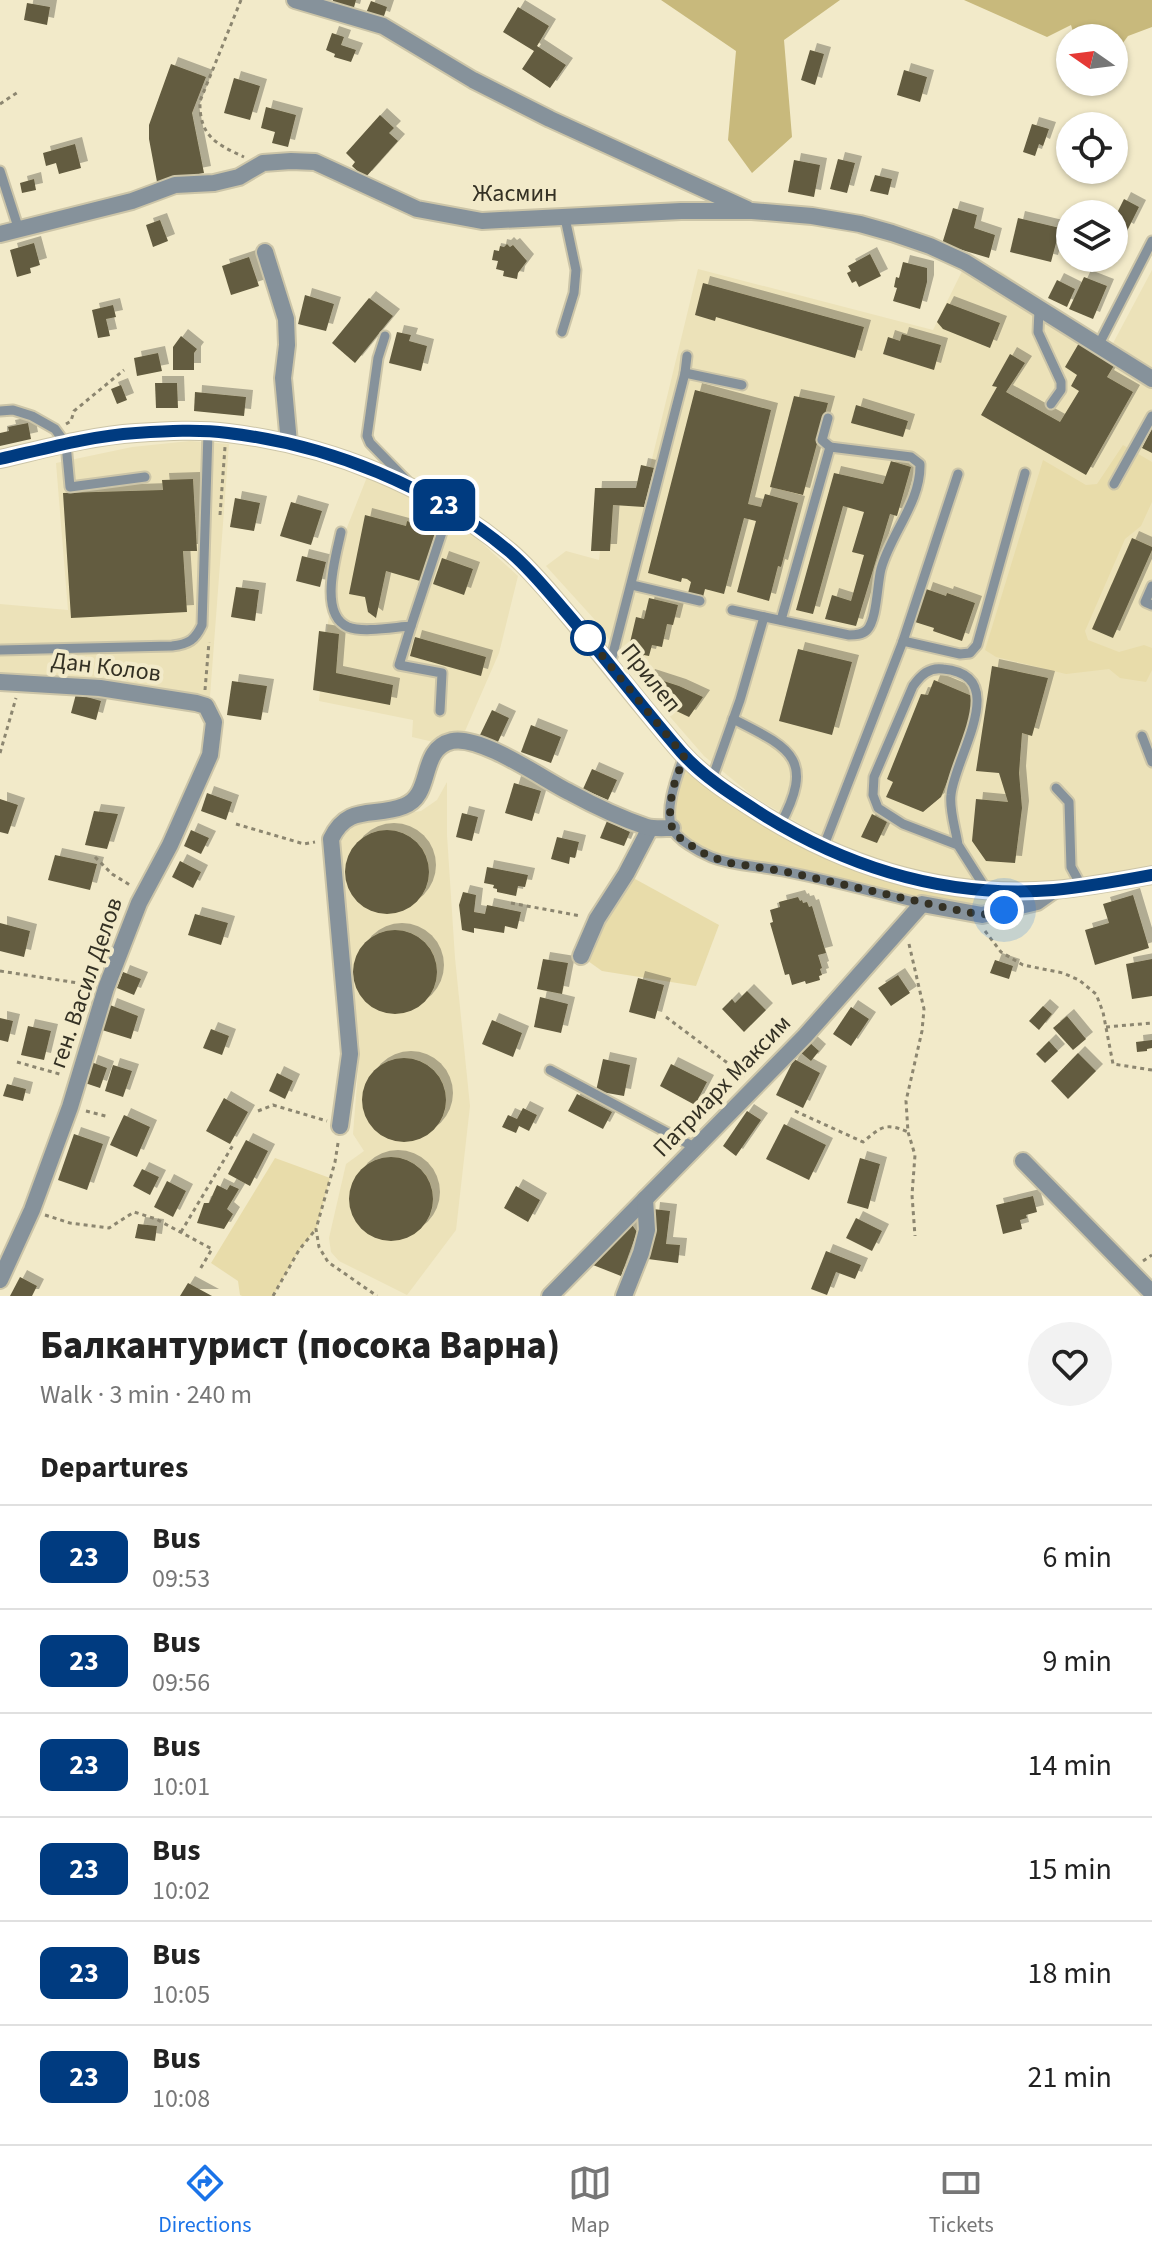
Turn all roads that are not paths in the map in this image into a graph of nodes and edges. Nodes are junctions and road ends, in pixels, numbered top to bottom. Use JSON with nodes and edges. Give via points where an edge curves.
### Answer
{"nodes":[{"id":1,"x":295,"y":0,"type":"edge"},
{"id":2,"x":0,"y":171,"type":"edge"},
{"id":3,"x":752,"y":211,"type":"junction"},
{"id":4,"x":565,"y":218,"type":"junction"},
{"id":5,"x":19,"y":230,"type":"junction"},
{"id":6,"x":0,"y":234,"type":"edge"},
{"id":7,"x":1152,"y":241,"type":"edge"},
{"id":8,"x":265,"y":252,"type":"dead end"},
{"id":9,"x":1035,"y":307,"type":"junction"},
{"id":10,"x":562,"y":332,"type":"dead end"},
{"id":11,"x":385,"y":336,"type":"dead end"},
{"id":12,"x":1098,"y":346,"type":"junction"},
{"id":13,"x":687,"y":356,"type":"dead end"},
{"id":14,"x":685,"y":373,"type":"junction"},
{"id":15,"x":1152,"y":379,"type":"edge"},
{"id":16,"x":742,"y":385,"type":"dead end"},
{"id":17,"x":1051,"y":404,"type":"dead end"},
{"id":18,"x":0,"y":411,"type":"edge"},
{"id":19,"x":1152,"y":416,"type":"edge"},
{"id":20,"x":828,"y":418,"type":"dead end"},
{"id":21,"x":208,"y":432,"type":"junction"},
{"id":22,"x":61,"y":437,"type":"junction"},
{"id":23,"x":289,"y":443,"type":"junction"},
{"id":24,"x":830,"y":447,"type":"junction"},
{"id":25,"x":0,"y":459,"type":"edge"},
{"id":26,"x":1025,"y":473,"type":"dead end"},
{"id":27,"x":958,"y":474,"type":"dead end"},
{"id":28,"x":145,"y":477,"type":"dead end"},
{"id":29,"x":1114,"y":484,"type":"dead end"},
{"id":30,"x":414,"y":488,"type":"junction"},
{"id":31,"x":450,"y":508,"type":"junction"},
{"id":32,"x":341,"y":532,"type":"dead end"},
{"id":33,"x":632,"y":585,"type":"junction"},
{"id":34,"x":1152,"y":586,"type":"edge"},
{"id":35,"x":700,"y":601,"type":"dead end"},
{"id":36,"x":1152,"y":605,"type":"edge"},
{"id":37,"x":732,"y":610,"type":"dead end"},
{"id":38,"x":764,"y":617,"type":"junction"},
{"id":39,"x":781,"y":620,"type":"junction"},
{"id":40,"x":411,"y":626,"type":"junction"},
{"id":41,"x":903,"y":641,"type":"junction"},
{"id":42,"x":0,"y":650,"type":"edge"},
{"id":43,"x":610,"y":665,"type":"junction"},
{"id":44,"x":0,"y":682,"type":"edge"},
{"id":45,"x":206,"y":706,"type":"joint"},
{"id":46,"x":440,"y":711,"type":"dead end"},
{"id":47,"x":733,"y":719,"type":"junction"},
{"id":48,"x":1142,"y":736,"type":"dead end"},
{"id":49,"x":684,"y":756,"type":"junction"},
{"id":50,"x":1152,"y":762,"type":"edge"},
{"id":51,"x":712,"y":779,"type":"junction"},
{"id":52,"x":1056,"y":788,"type":"dead end"},
{"id":53,"x":780,"y":825,"type":"junction"},
{"id":54,"x":650,"y":828,"type":"junction"},
{"id":55,"x":672,"y":828,"type":"junction"},
{"id":56,"x":958,"y":845,"type":"junction"},
{"id":57,"x":823,"y":848,"type":"junction"},
{"id":58,"x":1152,"y":875,"type":"edge"},
{"id":59,"x":1082,"y":887,"type":"junction"},
{"id":60,"x":987,"y":890,"type":"junction"},
{"id":61,"x":1054,"y":890,"type":"junction"},
{"id":62,"x":922,"y":904,"type":"junction"},
{"id":63,"x":581,"y":956,"type":"dead end"},
{"id":64,"x":550,"y":1070,"type":"dead end"},
{"id":65,"x":340,"y":1126,"type":"road end"},
{"id":66,"x":696,"y":1148,"type":"junction"},
{"id":67,"x":1023,"y":1161,"type":"dead end"},
{"id":68,"x":645,"y":1199,"type":"junction"},
{"id":69,"x":0,"y":1280,"type":"edge"},
{"id":70,"x":1152,"y":1293,"type":"edge"},
{"id":71,"x":550,"y":1296,"type":"edge"},
{"id":72,"x":624,"y":1296,"type":"edge"}],
"edges":[{"from":1,"to":3,"type":"street","via":[[383,26],[473,80]]},
{"from":2,"to":5,"type":"lane"},
{"from":3,"to":4,"type":"street","name":"Жасмин"},
{"from":3,"to":9,"type":"street","name":"Жасмин","via":[[812,216],[892,233],[965,262]]},
{"from":4,"to":5,"type":"street","name":"Жасмин","via":[[482,221],[417,209],[315,162],[291,161],[263,163],[214,183],[175,185]]},
{"from":4,"to":10,"type":"lane","via":[[576,270]]},
{"from":5,"to":6,"type":"street","name":"Жасмин"},
{"from":7,"to":12,"type":"lane"},
{"from":8,"to":23,"type":"street","via":[[286,319],[283,378]]},
{"from":9,"to":12,"type":"street","name":"Жасмин"},
{"from":9,"to":17,"type":"lane","via":[[1038,332],[1061,382]]},
{"from":11,"to":30,"type":"lane","via":[[367,436]]},
{"from":12,"to":15,"type":"street","name":"Жасмин"},
{"from":13,"to":14,"type":"lane"},
{"from":14,"to":16,"type":"lane"},
{"from":14,"to":33,"type":"lane"},
{"from":18,"to":22,"type":"lane","via":[[32,416]]},
{"from":19,"to":29,"type":"lane"},
{"from":20,"to":24,"type":"lane","via":[[822,440]]},
{"from":21,"to":22,"type":"street","name":"Прилеп"},
{"from":21,"to":23,"type":"street","name":"Прилеп"},
{"from":21,"to":42,"type":"lane","via":[[202,625],[196,638],[172,646]]},
{"from":22,"to":25,"type":"street","name":"Прилеп"},
{"from":22,"to":28,"type":"lane","via":[[70,487]]},
{"from":23,"to":30,"type":"street","name":"Прилеп"},
{"from":24,"to":39,"type":"lane"},
{"from":24,"to":39,"type":"lane","via":[[911,457],[920,464],[918,487],[881,568],[868,629],[849,635]]},
{"from":26,"to":41,"type":"lane","via":[[977,645],[960,654]]},
{"from":27,"to":41,"type":"lane"},
{"from":30,"to":31,"type":"street","name":"Прилеп"},
{"from":31,"to":40,"type":"lane"},
{"from":31,"to":43,"type":"street","name":"Прилеп","via":[[519,560]]},
{"from":32,"to":40,"type":"lane","via":[[330,590],[341,621],[360,629]]},
{"from":33,"to":35,"type":"lane"},
{"from":33,"to":43,"type":"lane"},
{"from":34,"to":36,"type":"lane","via":[[1145,602]]},
{"from":37,"to":38,"type":"lane"},
{"from":38,"to":39,"type":"lane"},
{"from":38,"to":47,"type":"lane"},
{"from":40,"to":46,"type":"lane","via":[[399,665],[442,673]]},
{"from":41,"to":57,"type":"lane"},
{"from":43,"to":49,"type":"street","name":"Прилеп"},
{"from":44,"to":45,"type":"street","name":"Дан Колов","via":[[100,688]]},
{"from":45,"to":69,"type":"street","name":"ген. Васил Делов","via":[[214,722],[210,755],[144,892],[32,1210]]},
{"from":47,"to":51,"type":"lane"},
{"from":47,"to":53,"type":"lane","via":[[770,738],[797,766]]},
{"from":48,"to":50,"type":"lane"},
{"from":49,"to":51,"type":"street","name":"Прилеп"},
{"from":49,"to":55,"type":"lane","via":[[672,791]]},
{"from":51,"to":53,"type":"street","name":"Прилеп"},
{"from":52,"to":59,"type":"lane","via":[[1069,802],[1071,867]]},
{"from":53,"to":57,"type":"street","name":"Прилеп"},
{"from":54,"to":55,"type":"street"},
{"from":54,"to":63,"type":"street"},
{"from":54,"to":65,"type":"street","via":[[568,792],[518,761],[465,741],[442,745],[429,761],[418,797],[405,806],[363,812],[336,828],[331,839],[350,1054]]},
{"from":55,"to":62,"type":"lane","via":[[708,856],[730,863]]},
{"from":56,"to":56,"type":"lane","via":[[950,796],[978,693],[962,673],[936,668],[913,686],[874,777],[873,795],[878,808],[903,824]]},
{"from":56,"to":60,"type":"lane"},
{"from":57,"to":60,"type":"street","name":"Прилеп","via":[[870,868]]},
{"from":58,"to":59,"type":"street","name":"Прилеп"},
{"from":59,"to":61,"type":"street","name":"Прилеп"},
{"from":60,"to":61,"type":"street","name":"Прилеп"},
{"from":61,"to":62,"type":"street","via":[[1037,902],[982,915]]},
{"from":62,"to":66,"type":"street","name":"Патриарх Максим"},
{"from":64,"to":66,"type":"lane"},
{"from":66,"to":68,"type":"street","name":"Патриарх Максим"},
{"from":67,"to":70,"type":"street"},
{"from":68,"to":71,"type":"street","name":"Патриарх Максим"},
{"from":68,"to":72,"type":"street","via":[[647,1230]]}]}
